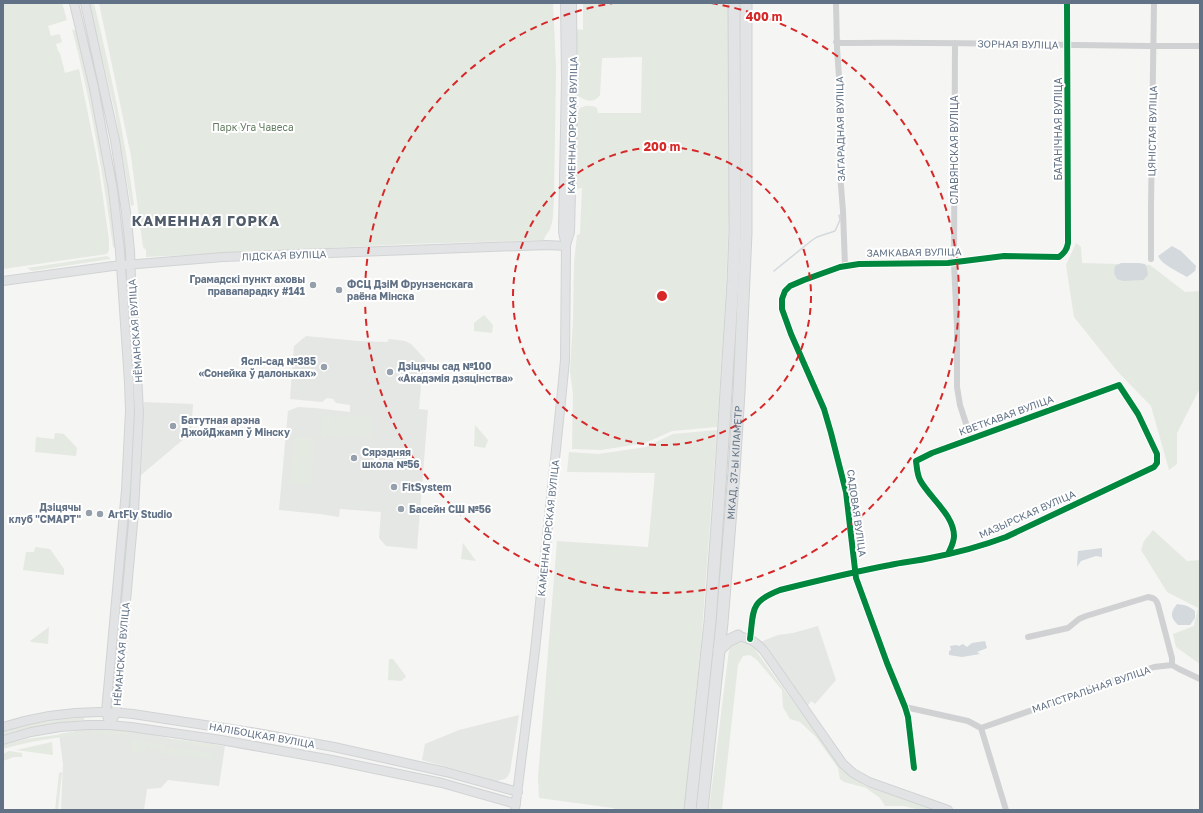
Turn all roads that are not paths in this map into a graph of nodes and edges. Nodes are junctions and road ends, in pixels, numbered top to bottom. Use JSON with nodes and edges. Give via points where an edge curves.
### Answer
{"nodes":[{"id":1,"x":74,"y":3,"type":"edge"},
{"id":2,"x":85,"y":3,"type":"edge"},
{"id":3,"x":565,"y":3,"type":"edge"},
{"id":4,"x":572,"y":3,"type":"edge"},
{"id":5,"x":734,"y":3,"type":"edge"},
{"id":6,"x":746,"y":3,"type":"edge"},
{"id":7,"x":836,"y":3,"type":"edge"},
{"id":8,"x":1067,"y":3,"type":"edge"},
{"id":9,"x":1154,"y":3,"type":"edge"},
{"id":10,"x":836,"y":42,"type":"junction"},
{"id":11,"x":955,"y":43,"type":"junction"},
{"id":12,"x":1067,"y":45,"type":"junction"},
{"id":13,"x":1154,"y":46,"type":"junction"},
{"id":14,"x":1200,"y":46,"type":"edge"},
{"id":15,"x":741,"y":113,"type":"junction"},
{"id":16,"x":566,"y":246,"type":"junction"},
{"id":17,"x":1061,"y":255,"type":"joint"},
{"id":18,"x":1151,"y":259,"type":"dead end"},
{"id":19,"x":954,"y":260,"type":"junction"},
{"id":20,"x":131,"y":264,"type":"junction"},
{"id":21,"x":121,"y":265,"type":"junction"},
{"id":22,"x":845,"y":266,"type":"junction"},
{"id":23,"x":3,"y":281,"type":"edge"},
{"id":24,"x":782,"y":299,"type":"joint"},
{"id":25,"x":971,"y":438,"type":"junction"},
{"id":26,"x":132,"y":453,"type":"junction"},
{"id":27,"x":1157,"y":463,"type":"joint"},
{"id":28,"x":948,"y":554,"type":"junction"},
{"id":29,"x":855,"y":572,"type":"junction"},
{"id":30,"x":722,"y":623,"type":"junction"},
{"id":31,"x":738,"y":636,"type":"junction"},
{"id":32,"x":1028,"y":637,"type":"dead end"},
{"id":33,"x":750,"y":639,"type":"junction"},
{"id":34,"x":720,"y":650,"type":"junction"},
{"id":35,"x":1172,"y":665,"type":"junction"},
{"id":36,"x":1200,"y":679,"type":"edge"},
{"id":37,"x":905,"y":707,"type":"junction"},
{"id":38,"x":106,"y":712,"type":"junction"},
{"id":39,"x":116,"y":712,"type":"junction"},
{"id":40,"x":110,"y":725,"type":"junction"},
{"id":41,"x":3,"y":727,"type":"edge"},
{"id":42,"x":981,"y":728,"type":"junction"},
{"id":43,"x":3,"y":740,"type":"edge"},
{"id":44,"x":914,"y":768,"type":"dead end"},
{"id":45,"x":518,"y":792,"type":"junction"},
{"id":46,"x":516,"y":807,"type":"edge"},
{"id":47,"x":690,"y":810,"type":"edge"},
{"id":48,"x":702,"y":810,"type":"edge"},
{"id":49,"x":948,"y":810,"type":"edge"},
{"id":50,"x":1006,"y":810,"type":"edge"}],
"edges":[{"from":1,"to":21,"type":"main road","name":"НЁМАНСКАЯ ВУЛІЦА","via":[[104,136]]},
{"from":2,"to":20,"type":"main road","name":"НЁМАНСКАЯ ВУЛІЦА","via":[[115,140]]},
{"from":3,"to":16,"type":"main road","name":"КАМЕННАГОРСКАЯ ВУЛІЦА","via":[[563,232]]},
{"from":4,"to":16,"type":"main road","name":"КАМЕННАГОРСКАЯ ВУЛІЦА","via":[[570,232]]},
{"from":5,"to":15,"type":"highway"},
{"from":6,"to":15,"type":"highway"},
{"from":7,"to":10,"type":"street","name":"ЗАГАРАДНАЯ ВУЛІЦА"},
{"from":8,"to":12,"type":"street","name":"БАТАНІЧНАЯ ВУЛІЦА"},
{"from":9,"to":13,"type":"street","name":"ЦЯНІСТАЯ ВУЛІЦА"},
{"from":10,"to":11,"type":"street","name":"ЗОРНАЯ ВУЛІЦА"},
{"from":10,"to":22,"type":"street","name":"ЗАГАРАДНАЯ ВУЛІЦА","via":[[841,106],[839,161]]},
{"from":11,"to":12,"type":"street","name":"ЗОРНАЯ ВУЛІЦА"},
{"from":11,"to":19,"type":"street","name":"СЛАВЯНСКАЯ ВУЛІЦА"},
{"from":12,"to":13,"type":"street","name":"ЗОРНАЯ ВУЛІЦА"},
{"from":12,"to":17,"type":"street","name":"БАТАНІЧНАЯ ВУЛІЦА","via":[[1068,243],[1067,249]]},
{"from":13,"to":14,"type":"street","name":"ЗОРНАЯ ВУЛІЦА"},
{"from":13,"to":18,"type":"street","name":"ЦЯНІСТАЯ ВУЛІЦА"},
{"from":15,"to":30,"type":"highway","name":"МКАД, 37-Ы КІЛАМЕТР","via":[[746,233],[734,472]]},
{"from":15,"to":47,"type":"highway","name":"МКАД, 37-Ы КІЛАМЕТР","via":[[722,470],[710,622]]},
{"from":16,"to":20,"type":"main road","name":"ЛІДСКАЯ ВУЛІЦА","via":[[223,257]]},
{"from":16,"to":45,"type":"main road","name":"КАМЕННАГОРСКАЯ ВУЛІЦА","via":[[562,401]]},
{"from":17,"to":19,"type":"street","name":"ЗАМКАВАЯ ВУЛІЦА"},
{"from":19,"to":22,"type":"street","name":"ЗАМКАВАЯ ВУЛІЦА"},
{"from":19,"to":25,"type":"street","name":"СЛАВЯНСКАЯ ВУЛІЦА","via":[[957,387]]},
{"from":20,"to":21,"type":"main road","name":"ЛІДСКАЯ ВУЛІЦА"},
{"from":20,"to":26,"type":"main road","name":"НЁМАНСКАЯ ВУЛІЦА","via":[[139,412]]},
{"from":21,"to":23,"type":"main road","name":"ЛІДСКАЯ ВУЛІЦА"},
{"from":21,"to":26,"type":"main road","name":"НЁМАНСКАЯ ВУЛІЦА"},
{"from":22,"to":24,"type":"street","name":"ЗАМКАВАЯ ВУЛІЦА","via":[[790,286]]},
{"from":24,"to":29,"type":"street","name":"САДОВАЯ ВУЛІЦА","via":[[782,309],[791,334],[824,409],[839,463],[846,492]]},
{"from":25,"to":27,"type":"street","name":"КВЕТКАВАЯ ВУЛІЦА","via":[[1120,385],[1150,439],[1157,454]]},
{"from":25,"to":28,"type":"street","name":"КВЕТКАВАЯ ВУЛІЦА","via":[[916,461],[920,480],[943,510],[951,526],[954,536]]},
{"from":26,"to":38,"type":"main road","name":"НЁМАНСКАЯ ВУЛІЦА"},
{"from":26,"to":39,"type":"main road","name":"НЁМАНСКАЯ ВУЛІЦА","via":[[134,512]]},
{"from":27,"to":28,"type":"street","name":"МАЗЫРСКАЯ ВУЛІЦА","via":[[1154,467],[1006,537]]},
{"from":28,"to":29,"type":"street","name":"МАЗЫРСКАЯ ВУЛІЦА"},
{"from":29,"to":33,"type":"street","name":"МАЗЫРСКАЯ ВУЛІЦА","via":[[769,594],[754,608]]},
{"from":29,"to":37,"type":"street","name":"САДОВАЯ ВУЛІЦА","via":[[862,597]]},
{"from":30,"to":31,"type":"highway","via":[[728,632]]},
{"from":30,"to":34,"type":"highway","name":"МКАД, 37-Ы КІЛАМЕТР"},
{"from":31,"to":33,"type":"main road"},
{"from":31,"to":34,"type":"highway","via":[[728,641]]},
{"from":32,"to":35,"type":"street","via":[[1068,628],[1086,616],[1148,597],[1156,600],[1158,605]]},
{"from":33,"to":49,"type":"main road","via":[[764,651],[843,764],[853,773],[869,782]]},
{"from":34,"to":48,"type":"highway","name":"МКАД, 37-Ы КІЛАМЕТР"},
{"from":35,"to":36,"type":"street"},
{"from":35,"to":42,"type":"street","name":"МАГІСТРАЛЬНАЯ ВУЛІЦА","via":[[1154,667],[1092,687]]},
{"from":37,"to":42,"type":"street","via":[[968,721]]},
{"from":37,"to":44,"type":"street","name":"САДОВАЯ ВУЛІЦА"},
{"from":38,"to":39,"type":"main road","name":"НАЛІБОЦКАЯ ВУЛІЦА"},
{"from":38,"to":40,"type":"main road","name":"НЁМАНСКАЯ ВУЛІЦА"},
{"from":38,"to":41,"type":"main road","name":"НАЛІБОЦКАЯ ВУЛІЦА","via":[[58,714]]},
{"from":39,"to":40,"type":"main road","name":"НЁМАНСКАЯ ВУЛІЦА"},
{"from":39,"to":45,"type":"main road","name":"НАЛІБОЦКАЯ ВУЛІЦА","via":[[334,747],[440,770]]},
{"from":40,"to":43,"type":"main road","name":"НАЛІБОЦКАЯ ВУЛІЦА","via":[[60,727]]},
{"from":40,"to":46,"type":"main road","name":"НАЛІБОЦКАЯ ВУЛІЦА","via":[[220,740],[332,760],[435,782]]},
{"from":42,"to":50,"type":"street"},
{"from":45,"to":46,"type":"main road","name":"КАМЕННАГОРСКАЯ ВУЛІЦА"}]}
